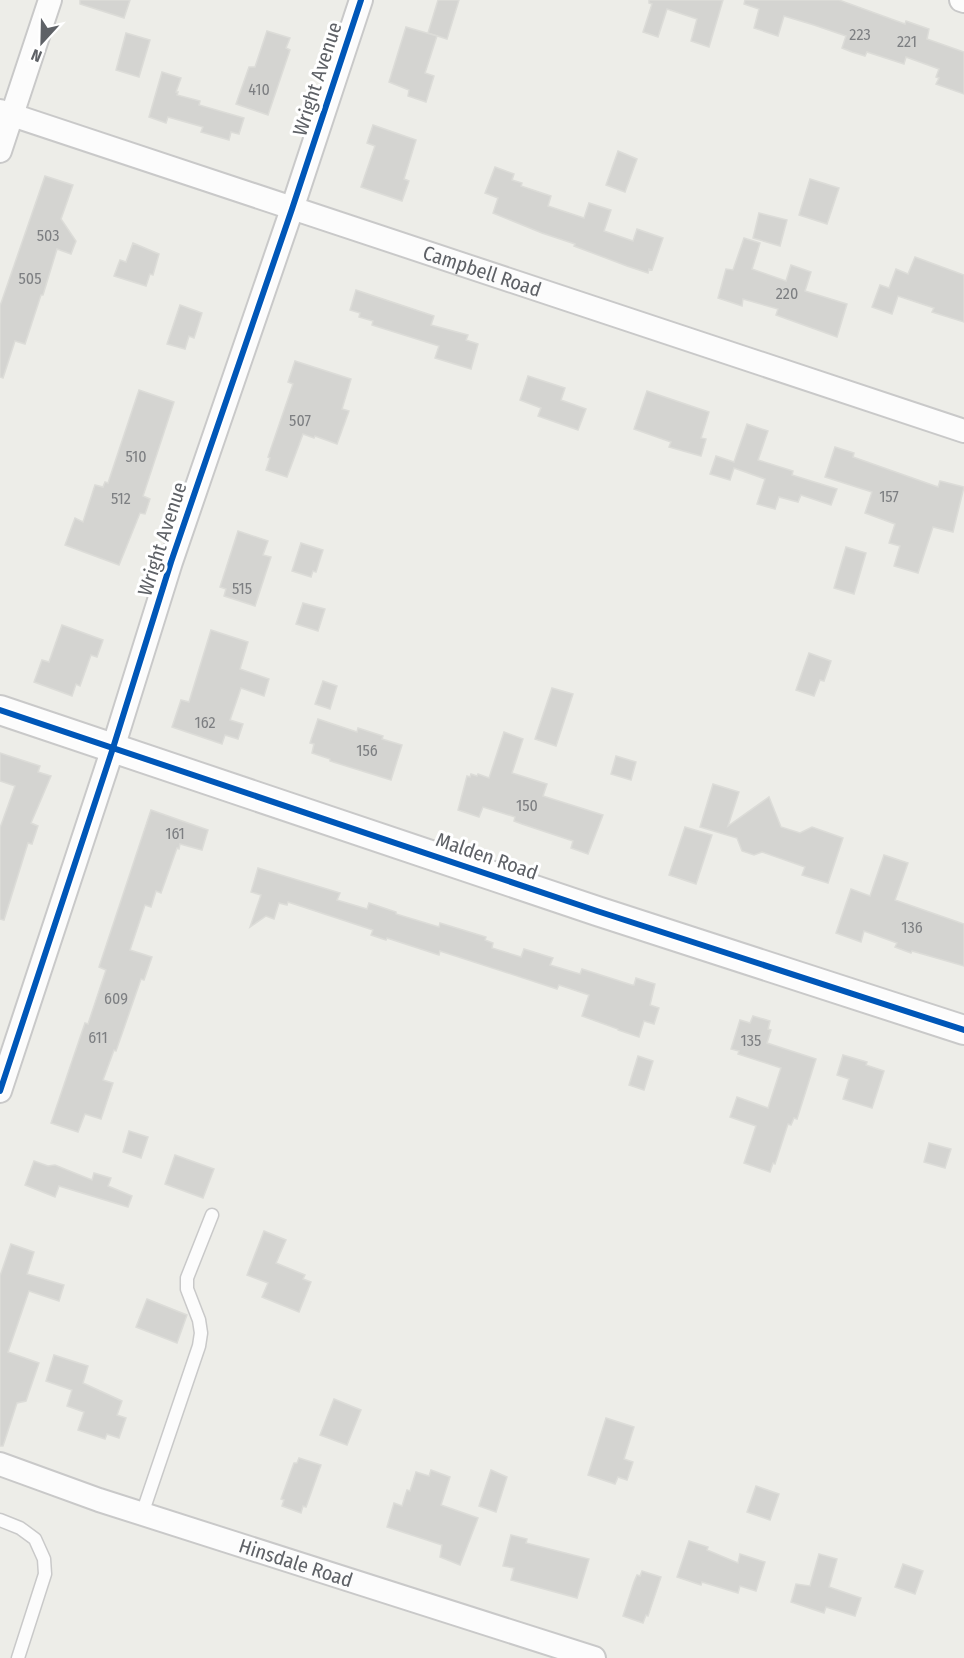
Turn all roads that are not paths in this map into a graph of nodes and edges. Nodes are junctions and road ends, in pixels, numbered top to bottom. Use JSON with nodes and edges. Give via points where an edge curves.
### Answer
{"nodes":[{"id":1,"x":50,"y":0,"type":"edge"},
{"id":2,"x":361,"y":0,"type":"edge"},
{"id":3,"x":6,"y":113,"type":"edge"},
{"id":4,"x":0,"y":151,"type":"edge"},
{"id":5,"x":292,"y":209,"type":"junction"},
{"id":6,"x":964,"y":431,"type":"edge"},
{"id":7,"x":0,"y":710,"type":"edge"},
{"id":8,"x":113,"y":748,"type":"junction"},
{"id":9,"x":964,"y":1030,"type":"edge"},
{"id":10,"x":0,"y":1091,"type":"edge"},
{"id":11,"x":212,"y":1215,"type":"dead end"},
{"id":12,"x":0,"y":1464,"type":"edge"},
{"id":13,"x":142,"y":1514,"type":"junction"},
{"id":14,"x":0,"y":1520,"type":"edge"},
{"id":15,"x":18,"y":1658,"type":"edge"},
{"id":16,"x":594,"y":1658,"type":"edge"}],
"edges":[{"from":1,"to":3,"type":"street"},
{"from":2,"to":5,"type":"street","name":"Wright Avenue"},
{"from":3,"to":4,"type":"street"},
{"from":3,"to":5,"type":"street","name":"Campbell Road"},
{"from":5,"to":6,"type":"street","name":"Campbell Road"},
{"from":5,"to":8,"type":"street","name":"Wright Avenue","via":[[171,562]]},
{"from":7,"to":8,"type":"street","name":"Malden Road"},
{"from":8,"to":9,"type":"street","name":"Malden Road"},
{"from":8,"to":10,"type":"street","name":"Wright Avenue"},
{"from":11,"to":13,"type":"lane","via":[[187,1278],[187,1289],[199,1320],[199,1346]]},
{"from":12,"to":13,"type":"street","name":"Hinsdale Road"},
{"from":13,"to":16,"type":"street","name":"Hinsdale Road"},
{"from":14,"to":15,"type":"lane","via":[[35,1539],[44,1559],[45,1574]]}]}
